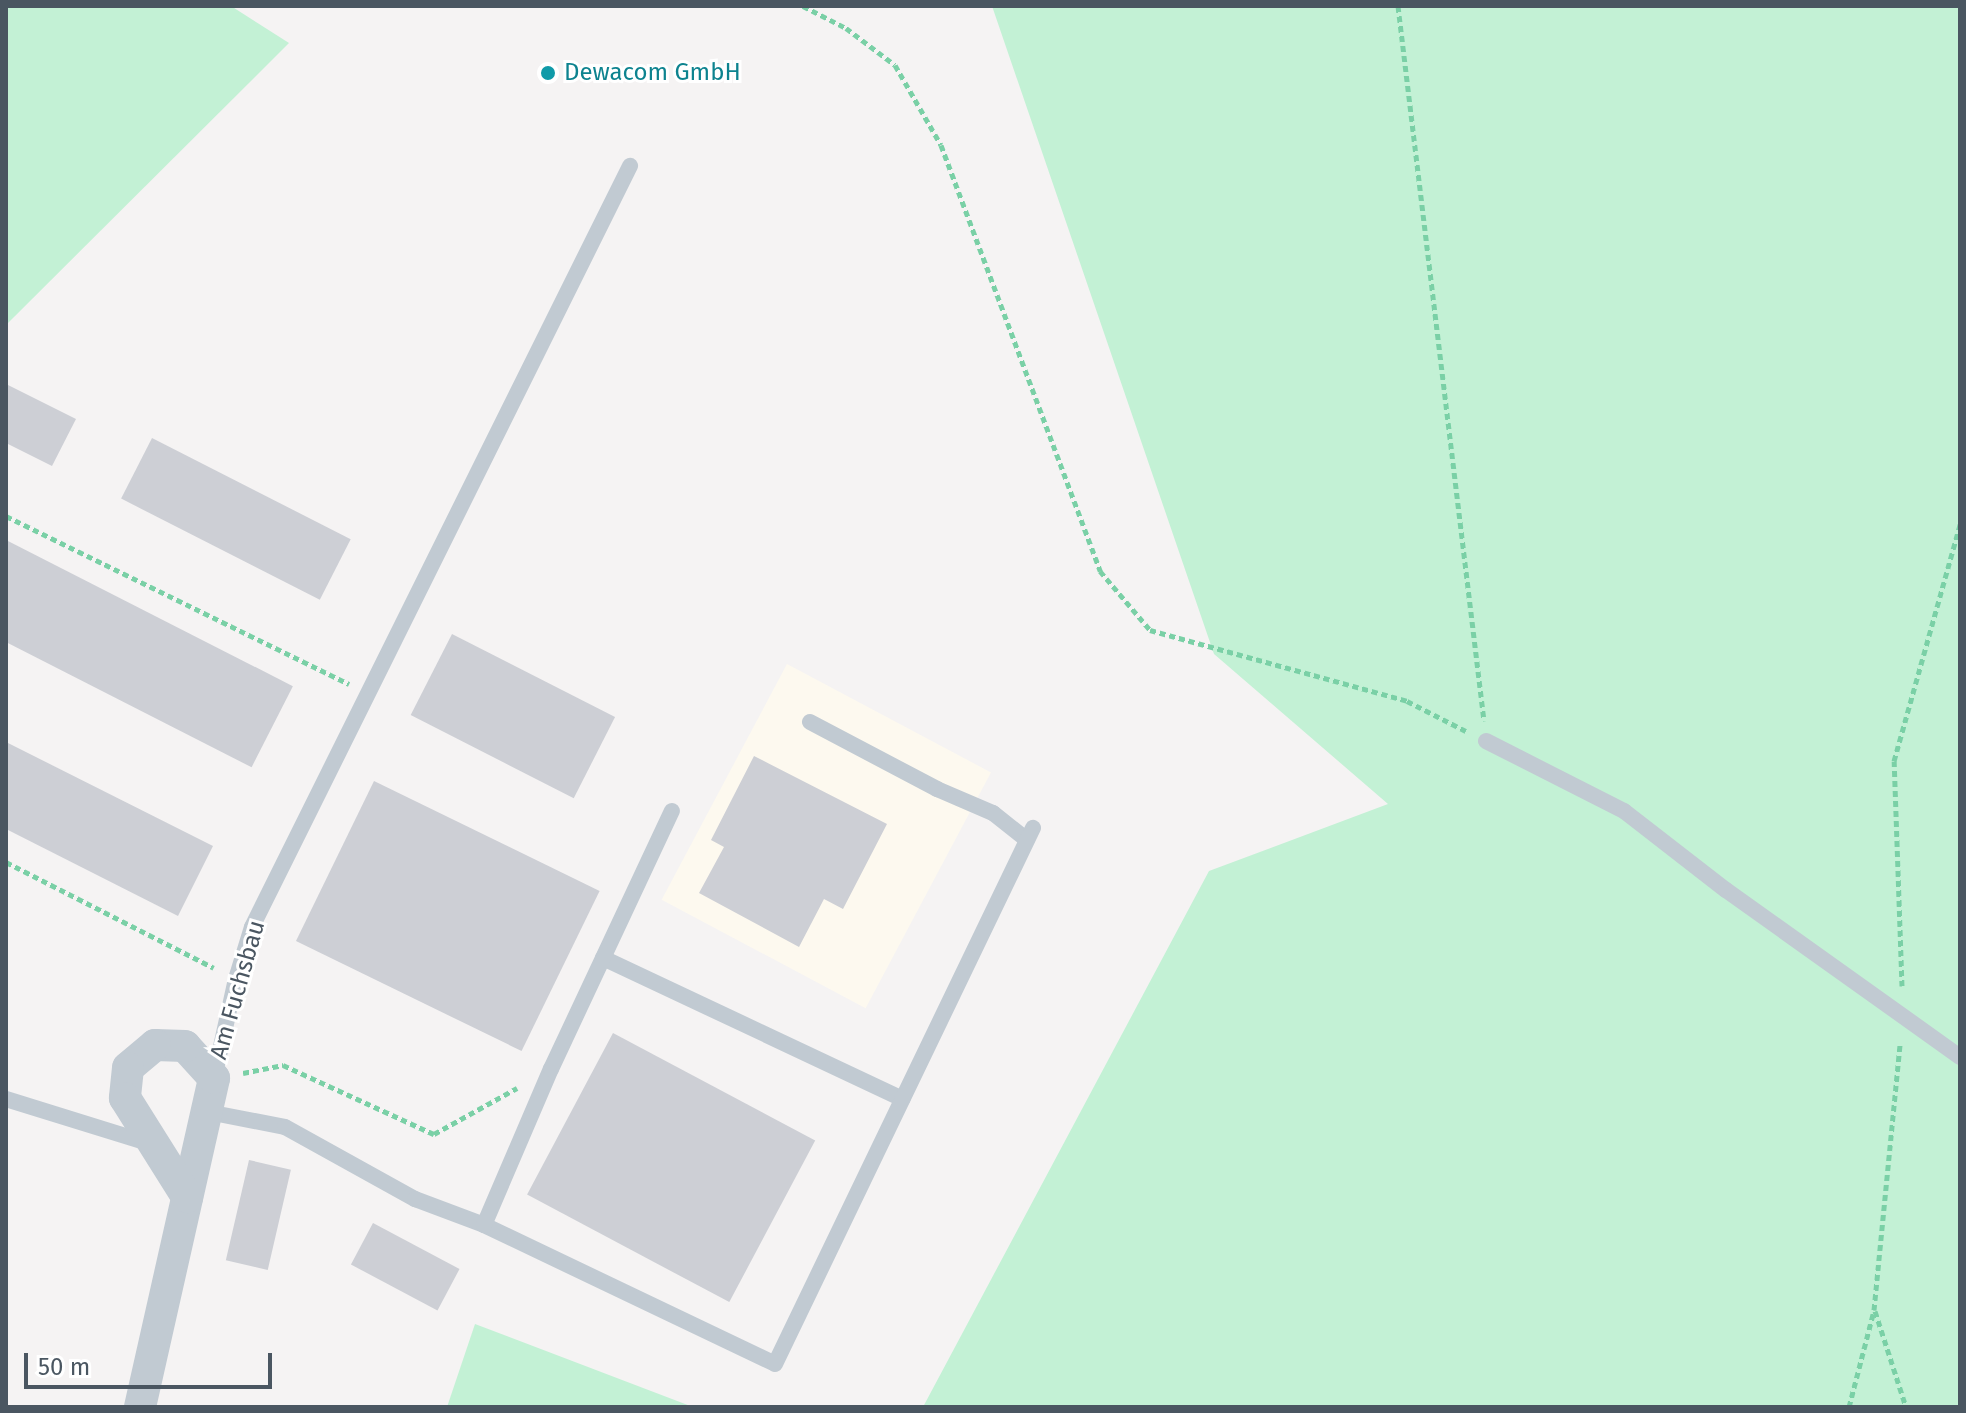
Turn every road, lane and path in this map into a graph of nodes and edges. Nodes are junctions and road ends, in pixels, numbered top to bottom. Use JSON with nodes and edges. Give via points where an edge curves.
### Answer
{"nodes":[{"id":1,"x":803,"y":6,"type":"edge"},
{"id":2,"x":1398,"y":6,"type":"edge"},
{"id":3,"x":630,"y":166,"type":"dead end"},
{"id":4,"x":6,"y":516,"type":"edge"},
{"id":5,"x":1960,"y":524,"type":"edge"},
{"id":6,"x":368,"y":694,"type":"junction"},
{"id":7,"x":810,"y":722,"type":"dead end"},
{"id":8,"x":1486,"y":741,"type":"junction"},
{"id":9,"x":672,"y":811,"type":"dead end"},
{"id":10,"x":6,"y":862,"type":"edge"},
{"id":11,"x":603,"y":958,"type":"junction"},
{"id":12,"x":236,"y":979,"type":"junction"},
{"id":13,"x":1903,"y":1019,"type":"junction"},
{"id":14,"x":1960,"y":1057,"type":"edge"},
{"id":15,"x":551,"y":1069,"type":"junction"},
{"id":16,"x":214,"y":1078,"type":"junction"},
{"id":17,"x":6,"y":1099,"type":"edge"},
{"id":18,"x":903,"y":1099,"type":"junction"},
{"id":19,"x":208,"y":1112,"type":"junction"},
{"id":20,"x":154,"y":1145,"type":"junction"},
{"id":21,"x":187,"y":1197,"type":"junction"},
{"id":22,"x":484,"y":1225,"type":"junction"},
{"id":23,"x":1874,"y":1310,"type":"junction"},
{"id":24,"x":140,"y":1407,"type":"edge"},
{"id":25,"x":1849,"y":1407,"type":"edge"},
{"id":26,"x":1906,"y":1407,"type":"edge"}],
"edges":[{"from":1,"to":8,"type":"path","via":[[846,28],[895,65],[941,145],[1100,571],[1150,630],[1407,701]]},
{"from":2,"to":8,"type":"path"},
{"from":3,"to":6,"type":"lane","name":"Am Fuchsbau"},
{"from":4,"to":6,"type":"path"},
{"from":5,"to":13,"type":"path","via":[[1894,761]]},
{"from":6,"to":12,"type":"lane","name":"Am Fuchsbau","via":[[252,927]]},
{"from":7,"to":18,"type":"lane","via":[[1030,834]]},
{"from":8,"to":13,"type":"lane","via":[[1624,811]]},
{"from":9,"to":11,"type":"lane"},
{"from":10,"to":12,"type":"path"},
{"from":11,"to":15,"type":"lane"},
{"from":11,"to":18,"type":"lane"},
{"from":12,"to":16,"type":"lane","name":"Am Fuchsbau"},
{"from":13,"to":14,"type":"lane"},
{"from":13,"to":23,"type":"path"},
{"from":15,"to":16,"type":"path","via":[[434,1134],[283,1065]]},
{"from":15,"to":22,"type":"lane"},
{"from":16,"to":19,"type":"street","name":"Am Fuchsbau"},
{"from":16,"to":20,"type":"street","via":[[185,1046],[155,1045],[128,1068],[125,1098]]},
{"from":17,"to":20,"type":"lane"},
{"from":18,"to":22,"type":"lane","via":[[775,1364]]},
{"from":19,"to":21,"type":"street","name":"Am Fuchsbau"},
{"from":19,"to":22,"type":"lane","via":[[285,1127],[415,1199]]},
{"from":20,"to":21,"type":"street"},
{"from":21,"to":24,"type":"street","name":"Am Fuchsbau"},
{"from":23,"to":25,"type":"path"},
{"from":23,"to":26,"type":"path"}]}
